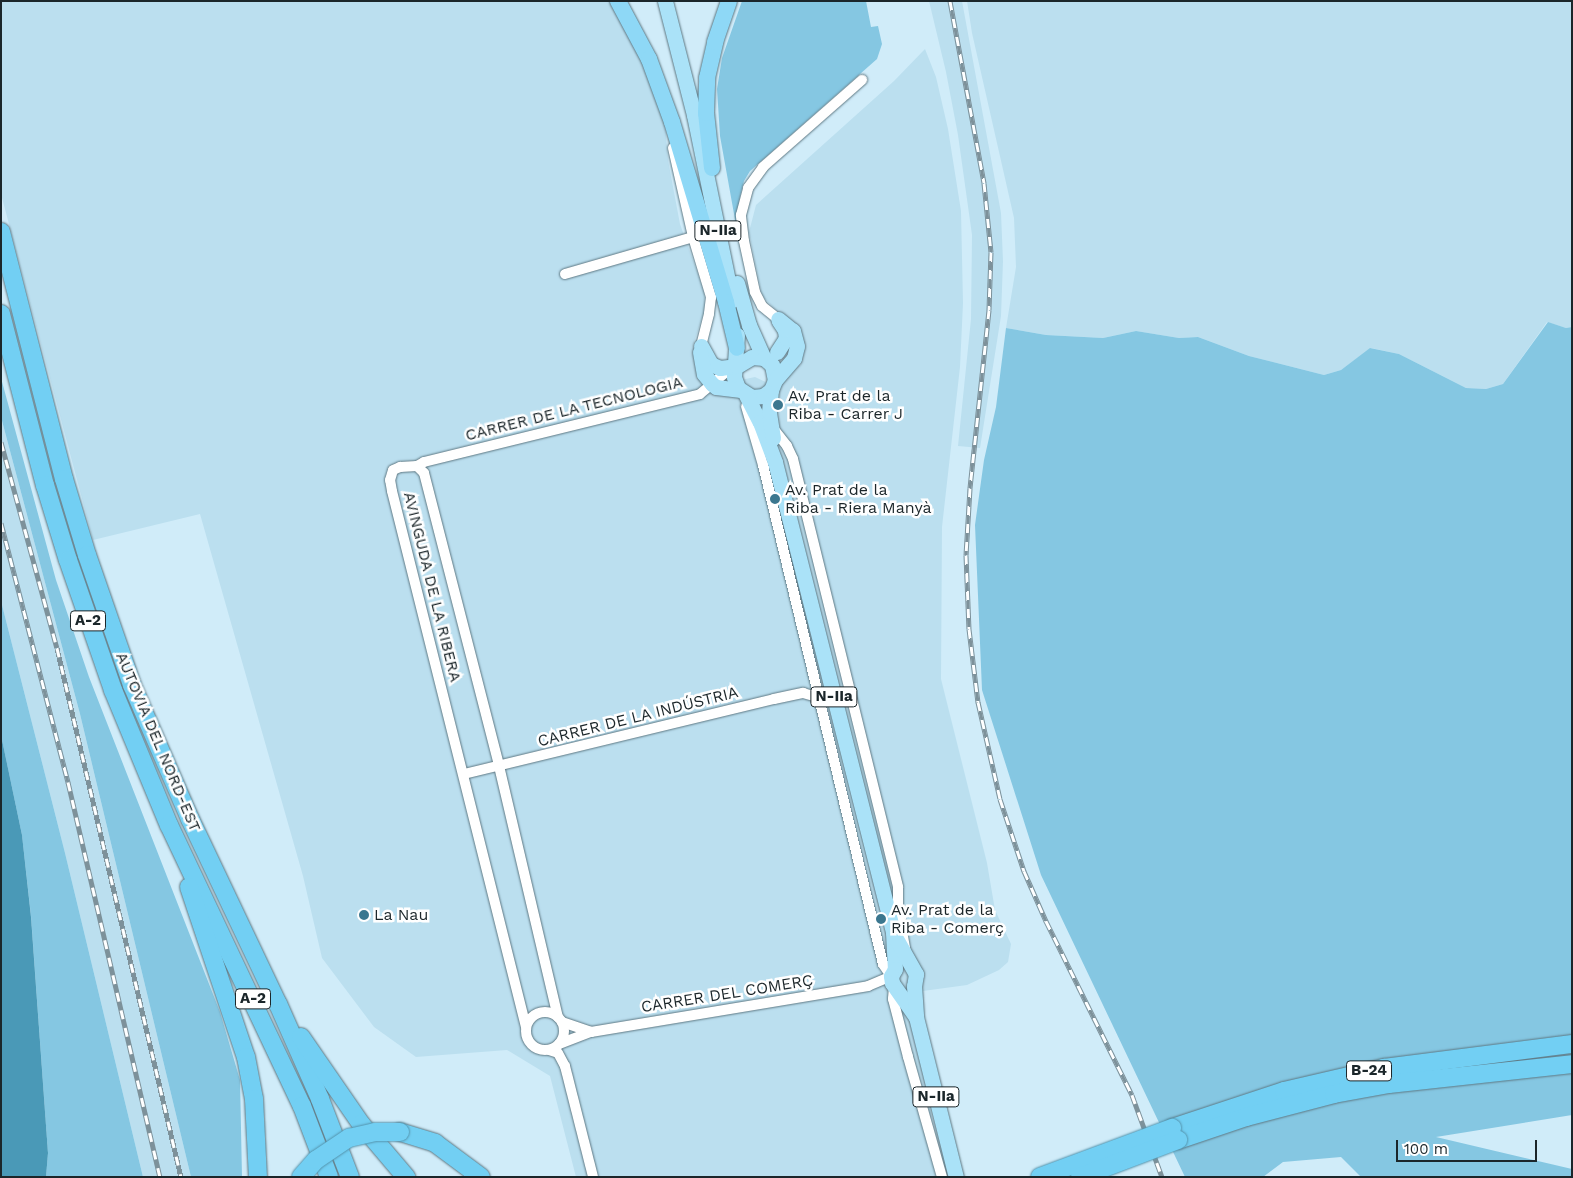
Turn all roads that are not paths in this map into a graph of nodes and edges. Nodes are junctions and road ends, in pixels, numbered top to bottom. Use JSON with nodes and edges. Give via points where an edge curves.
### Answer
{"nodes":[{"id":1,"x":618,"y":1,"type":"edge"},
{"id":2,"x":666,"y":1,"type":"edge"},
{"id":3,"x":729,"y":1,"type":"edge"},
{"id":4,"x":862,"y":80,"type":"dead end"},
{"id":5,"x":694,"y":115,"type":"junction"},
{"id":6,"x":672,"y":122,"type":"junction"},
{"id":7,"x":712,"y":168,"type":"junction"},
{"id":8,"x":1,"y":232,"type":"edge"},
{"id":9,"x":693,"y":237,"type":"junction"},
{"id":10,"x":565,"y":274,"type":"dead end"},
{"id":11,"x":1,"y":314,"type":"edge"},
{"id":12,"x":778,"y":320,"type":"junction"},
{"id":13,"x":701,"y":346,"type":"junction"},
{"id":14,"x":737,"y":348,"type":"junction"},
{"id":15,"x":796,"y":350,"type":"junction"},
{"id":16,"x":770,"y":355,"type":"junction"},
{"id":17,"x":734,"y":367,"type":"junction"},
{"id":18,"x":712,"y":384,"type":"junction"},
{"id":19,"x":773,"y":385,"type":"junction"},
{"id":20,"x":743,"y":392,"type":"junction"},
{"id":21,"x":772,"y":427,"type":"junction"},
{"id":22,"x":775,"y":462,"type":"junction"},
{"id":23,"x":417,"y":466,"type":"junction"},
{"id":24,"x":820,"y":698,"type":"junction"},
{"id":25,"x":499,"y":766,"type":"junction"},
{"id":26,"x":464,"y":774,"type":"junction"},
{"id":27,"x":169,"y":824,"type":"junction"},
{"id":28,"x":893,"y":932,"type":"junction"},
{"id":29,"x":909,"y":962,"type":"junction"},
{"id":30,"x":895,"y":980,"type":"junction"},
{"id":31,"x":914,"y":986,"type":"junction"},
{"id":32,"x":278,"y":1004,"type":"junction"},
{"id":33,"x":916,"y":1017,"type":"junction"},
{"id":34,"x":560,"y":1019,"type":"junction"},
{"id":35,"x":526,"y":1028,"type":"junction"},
{"id":36,"x":591,"y":1032,"type":"junction"},
{"id":37,"x":559,"y":1044,"type":"junction"},
{"id":38,"x":1572,"y":1044,"type":"edge"},
{"id":39,"x":549,"y":1050,"type":"junction"},
{"id":40,"x":1572,"y":1064,"type":"edge"},
{"id":41,"x":1175,"y":1134,"type":"junction"},
{"id":42,"x":258,"y":1177,"type":"edge"},
{"id":43,"x":301,"y":1177,"type":"edge"},
{"id":44,"x":329,"y":1177,"type":"edge"},
{"id":45,"x":350,"y":1177,"type":"edge"},
{"id":46,"x":406,"y":1177,"type":"edge"},
{"id":47,"x":480,"y":1177,"type":"edge"},
{"id":48,"x":593,"y":1177,"type":"edge"},
{"id":49,"x":942,"y":1177,"type":"edge"},
{"id":50,"x":956,"y":1177,"type":"edge"},
{"id":51,"x":1040,"y":1177,"type":"edge"},
{"id":52,"x":1080,"y":1177,"type":"edge"}],
"edges":[{"from":1,"to":6,"type":"highway","via":[[649,58]]},
{"from":2,"to":5,"type":"main road","number":"N-IIa"},
{"from":3,"to":7,"type":"highway","via":[[707,78],[707,132]]},
{"from":4,"to":12,"type":"street","via":[[763,167],[748,188],[741,215],[755,292],[762,306]]},
{"from":5,"to":7,"type":"main road","number":"N-IIa"},
{"from":5,"to":14,"type":"main road","number":"N-IIa","via":[[732,299]]},
{"from":6,"to":9,"type":"street","via":[[677,172]]},
{"from":6,"to":14,"type":"highway"},
{"from":7,"to":16,"type":"main road","number":"N-IIa","via":[[744,310]]},
{"from":8,"to":32,"type":"highway","name":"AUTOVIA DEL NORD-EST","number":"A-2","via":[[64,478],[112,630],[161,754]]},
{"from":9,"to":10,"type":"street"},
{"from":9,"to":13,"type":"street","via":[[711,297]]},
{"from":11,"to":27,"type":"highway","name":"AUTOVIA DEL NORD-EST","number":"A-2","via":[[68,560],[113,690]]},
{"from":12,"to":15,"type":"main road","via":[[793,331]]},
{"from":12,"to":16,"type":"main road","via":[[786,338]]},
{"from":13,"to":17,"type":"main road","via":[[711,364],[720,368]]},
{"from":13,"to":18,"type":"main road","via":[[699,357],[704,374]]},
{"from":14,"to":17,"type":"main road","number":"N-IIa"},
{"from":15,"to":16,"type":"main road"},
{"from":15,"to":19,"type":"main road","via":[[791,363]]},
{"from":16,"to":17,"type":"main road","via":[[747,358]]},
{"from":16,"to":19,"type":"main road","number":"N-IIa"},
{"from":17,"to":18,"type":"street","name":"CARRER DE LA TECNOLOGIA"},
{"from":17,"to":20,"type":"main road","number":"N-IIa","via":[[734,377]]},
{"from":18,"to":20,"type":"main road"},
{"from":18,"to":23,"type":"street","name":"CARRER DE LA TECNOLOGIA","via":[[700,394]]},
{"from":19,"to":20,"type":"main road","via":[[757,397]]},
{"from":19,"to":21,"type":"main road","number":"N-IIa","via":[[769,412]]},
{"from":20,"to":22,"type":"main road","number":"N-IIa","via":[[760,422]]},
{"from":20,"to":24,"type":"street"},
{"from":21,"to":22,"type":"main road","number":"N-IIa"},
{"from":21,"to":29,"type":"street","via":[[792,455],[898,887],[898,910]]},
{"from":22,"to":28,"type":"main road","number":"N-IIa"},
{"from":23,"to":25,"type":"street","name":"AVINGUDA DE LA RIBERA","via":[[424,473]]},
{"from":23,"to":26,"type":"street","name":"AVINGUDA DE LA RIBERA","via":[[393,470],[390,480]]},
{"from":24,"to":25,"type":"street","name":"CARRER DE LA INDÚSTRIA","via":[[803,693],[774,699]]},
{"from":24,"to":30,"type":"street","via":[[884,964]]},
{"from":25,"to":26,"type":"street","name":"CARRER DE LA INDÚSTRIA"},
{"from":25,"to":34,"type":"street","name":"AVINGUDA DE LA RIBERA"},
{"from":26,"to":35,"type":"street","name":"AVINGUDA DE LA RIBERA"},
{"from":27,"to":42,"type":"highway","via":[[243,1042],[254,1099]]},
{"from":27,"to":44,"type":"highway","name":"AUTOVIA DEL NORD-EST","number":"A-2","via":[[306,1115]]},
{"from":28,"to":29,"type":"main road","number":"N-IIa"},
{"from":28,"to":30,"type":"main road","number":"N-IIa"},
{"from":29,"to":30,"type":"main road"},
{"from":29,"to":31,"type":"main road","number":"N-IIa","via":[[917,977]]},
{"from":30,"to":31,"type":"main road","via":[[906,990]]},
{"from":30,"to":33,"type":"main road","number":"N-IIa"},
{"from":30,"to":36,"type":"street","name":"CARRER DEL COMERÇ"},
{"from":30,"to":49,"type":"street","via":[[893,999]]},
{"from":31,"to":33,"type":"main road","number":"N-IIa"},
{"from":32,"to":45,"type":"highway","name":"AUTOVIA DEL NORD-EST","number":"A-2"},
{"from":32,"to":46,"type":"highway","via":[[361,1124]]},
{"from":33,"to":50,"type":"main road","number":"N-IIa"},
{"from":34,"to":35,"type":"street","via":[[542,1012],[532,1018]]},
{"from":34,"to":36,"type":"street","name":"CARRER DEL COMERÇ"},
{"from":34,"to":37,"type":"street","via":[[564,1033]]},
{"from":35,"to":39,"type":"street","via":[[532,1045]]},
{"from":36,"to":37,"type":"street","name":"CARRER DEL COMERÇ"},
{"from":37,"to":39,"type":"street"},
{"from":38,"to":41,"type":"highway","number":"B-24","via":[[1384,1068],[1284,1091]]},
{"from":39,"to":48,"type":"street","via":[[558,1053],[565,1066]]},
{"from":40,"to":41,"type":"highway","number":"B-24","via":[[1389,1084],[1334,1094]]},
{"from":41,"to":51,"type":"highway","number":"B-24","bridge":true},
{"from":41,"to":52,"type":"highway","number":"B-24","bridge":true},
{"from":43,"to":47,"type":"highway","bridge":true,"via":[[316,1160],[349,1138],[375,1132],[400,1132],[434,1143]]}]}
